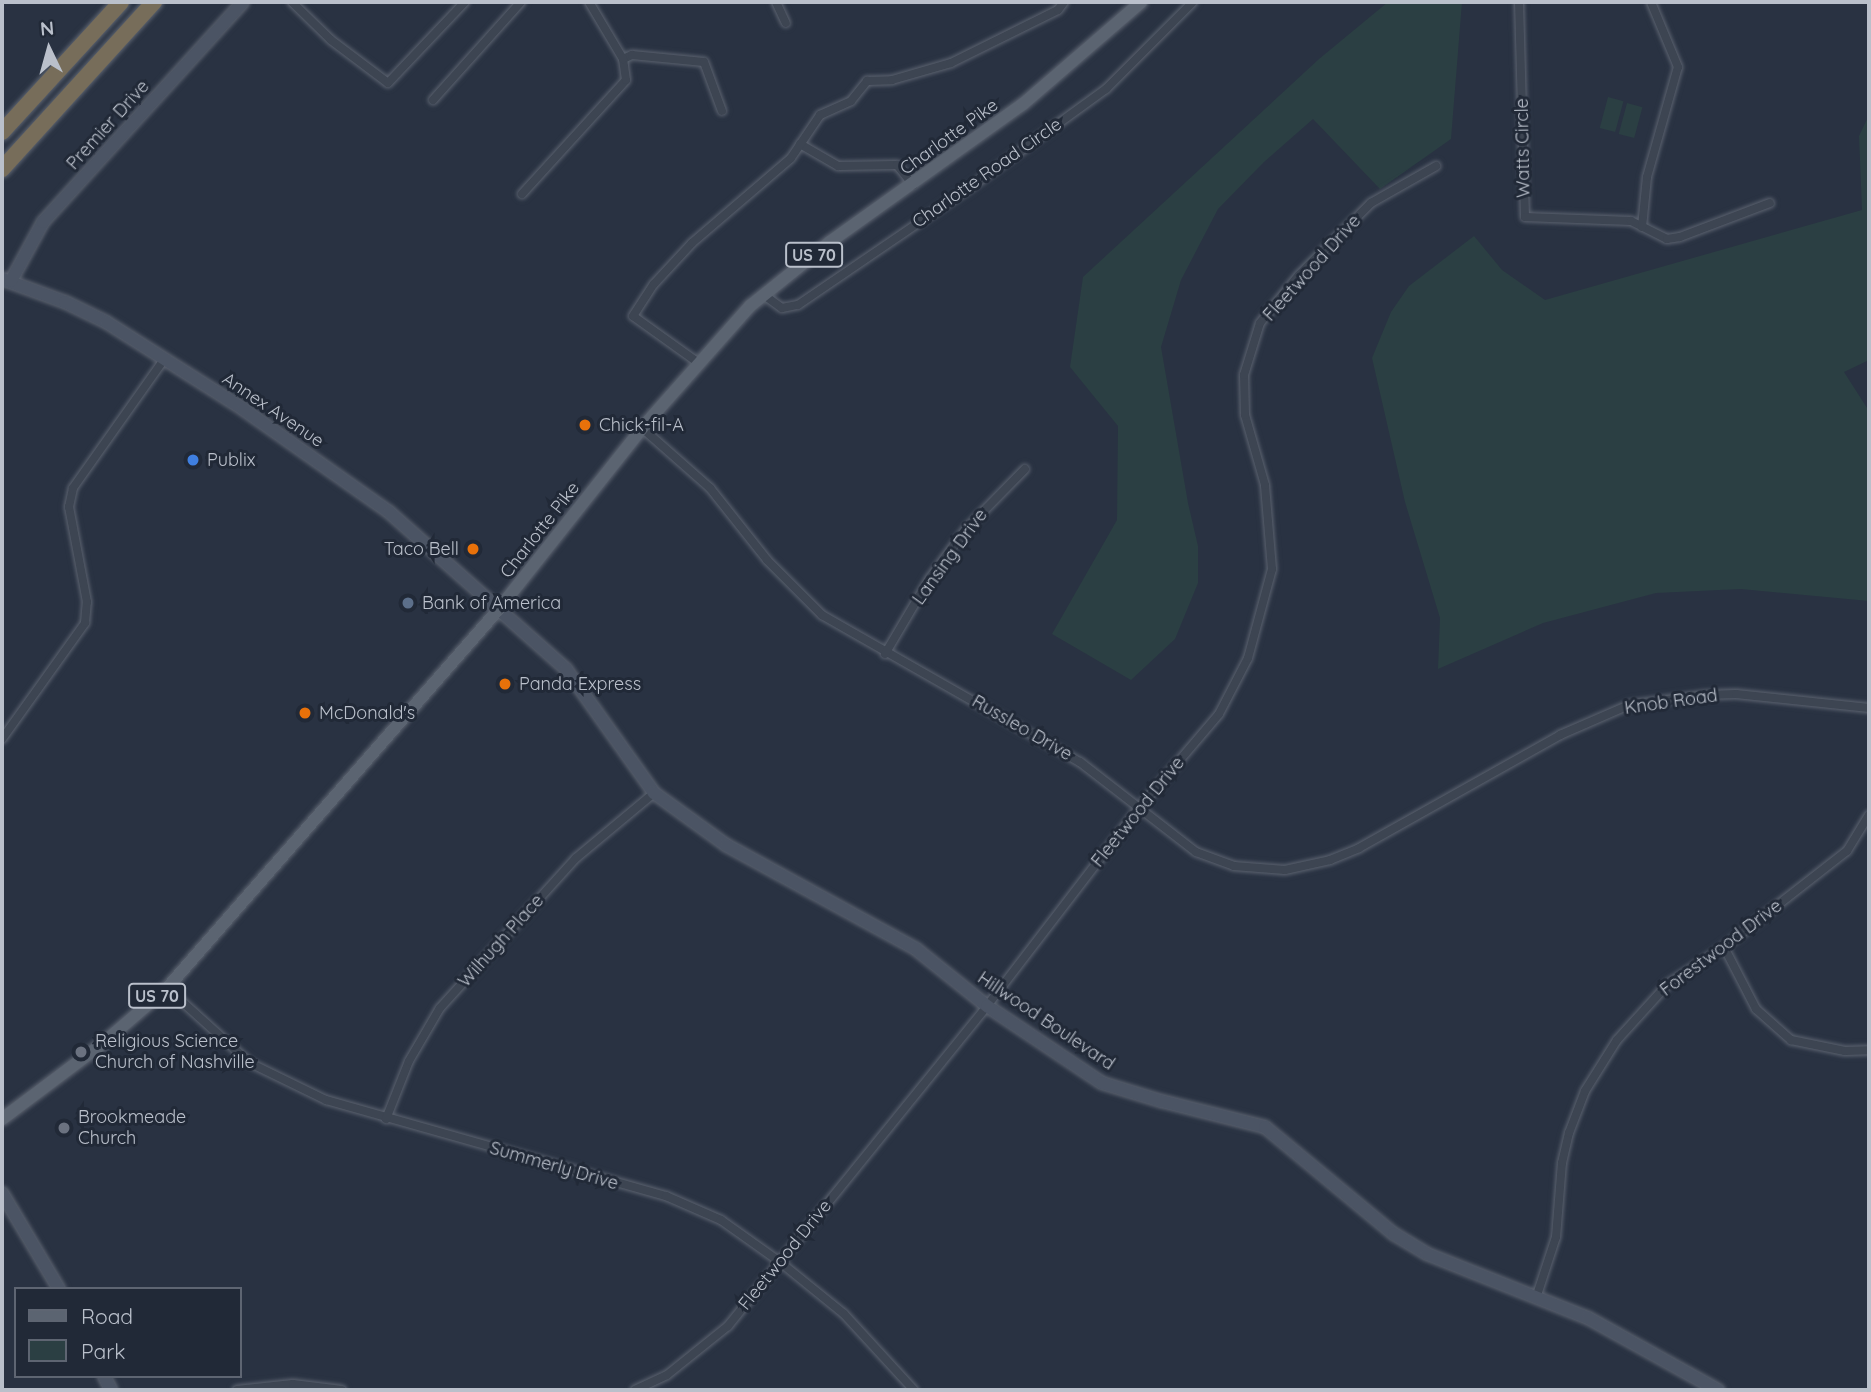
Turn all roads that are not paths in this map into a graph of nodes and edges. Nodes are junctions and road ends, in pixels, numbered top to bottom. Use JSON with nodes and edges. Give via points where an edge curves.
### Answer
{"nodes":[{"id":1,"x":121,"y":2,"type":"edge"},
{"id":2,"x":154,"y":2,"type":"edge"},
{"id":3,"x":243,"y":2,"type":"edge"},
{"id":4,"x":292,"y":2,"type":"edge"},
{"id":5,"x":465,"y":2,"type":"edge"},
{"id":6,"x":521,"y":2,"type":"edge"},
{"id":7,"x":589,"y":2,"type":"edge"},
{"id":8,"x":776,"y":2,"type":"edge"},
{"id":9,"x":1064,"y":2,"type":"edge"},
{"id":10,"x":1141,"y":2,"type":"edge"},
{"id":11,"x":1193,"y":2,"type":"edge"},
{"id":12,"x":1520,"y":2,"type":"edge"},
{"id":13,"x":1651,"y":2,"type":"edge"},
{"id":14,"x":786,"y":23,"type":"dead end"},
{"id":15,"x":623,"y":60,"type":"junction"},
{"id":16,"x":433,"y":100,"type":"dead end"},
{"id":17,"x":722,"y":111,"type":"dead end"},
{"id":18,"x":2,"y":132,"type":"edge"},
{"id":19,"x":800,"y":145,"type":"junction"},
{"id":20,"x":1436,"y":166,"type":"dead end"},
{"id":21,"x":2,"y":169,"type":"edge"},
{"id":22,"x":913,"y":185,"type":"junction"},
{"id":23,"x":522,"y":194,"type":"dead end"},
{"id":24,"x":1770,"y":204,"type":"dead end"},
{"id":25,"x":1642,"y":227,"type":"junction"},
{"id":26,"x":6,"y":280,"type":"edge"},
{"id":27,"x":764,"y":295,"type":"junction"},
{"id":28,"x":165,"y":358,"type":"junction"},
{"id":29,"x":700,"y":363,"type":"junction"},
{"id":30,"x":642,"y":428,"type":"junction"},
{"id":31,"x":1025,"y":469,"type":"dead end"},
{"id":32,"x":498,"y":610,"type":"junction"},
{"id":33,"x":885,"y":654,"type":"junction"},
{"id":34,"x":1869,"y":708,"type":"edge"},
{"id":35,"x":2,"y":739,"type":"edge"},
{"id":36,"x":654,"y":793,"type":"junction"},
{"id":37,"x":1451,"y":794,"type":"joint"},
{"id":38,"x":1139,"y":808,"type":"junction"},
{"id":39,"x":1869,"y":815,"type":"edge"},
{"id":40,"x":1724,"y":947,"type":"junction"},
{"id":41,"x":167,"y":988,"type":"junction"},
{"id":42,"x":987,"y":1006,"type":"junction"},
{"id":43,"x":1869,"y":1050,"type":"edge"},
{"id":44,"x":2,"y":1119,"type":"edge"},
{"id":45,"x":386,"y":1119,"type":"junction"},
{"id":46,"x":2,"y":1193,"type":"edge"},
{"id":47,"x":780,"y":1262,"type":"junction"},
{"id":48,"x":58,"y":1287,"type":"edge"},
{"id":49,"x":1537,"y":1295,"type":"junction"},
{"id":50,"x":237,"y":1390,"type":"edge"},
{"id":51,"x":342,"y":1390,"type":"edge"},
{"id":52,"x":635,"y":1390,"type":"edge"},
{"id":53,"x":914,"y":1390,"type":"edge"},
{"id":54,"x":1718,"y":1390,"type":"edge"}],
"edges":[{"from":1,"to":18,"type":"highway"},
{"from":2,"to":21,"type":"highway"},
{"from":3,"to":26,"type":"street","name":"Premier Drive","via":[[43,222]]},
{"from":4,"to":5,"type":"street","via":[[331,40],[388,83]]},
{"from":6,"to":16,"type":"street"},
{"from":7,"to":15,"type":"street"},
{"from":8,"to":14,"type":"street"},
{"from":9,"to":19,"type":"street","via":[[1058,10],[951,63],[892,80],[867,81],[851,101],[820,115]]},
{"from":10,"to":22,"type":"main road","name":"Charlotte Pike","number":"US 70","via":[[1023,104]]},
{"from":11,"to":27,"type":"street","name":"Charlotte Road Circle","via":[[1106,89],[939,208],[798,304],[782,308]]},
{"from":12,"to":25,"type":"street","name":"Watts Circle","via":[[1525,217],[1631,221]]},
{"from":13,"to":25,"type":"street","via":[[1678,67],[1647,177]]},
{"from":15,"to":17,"type":"street","via":[[632,55],[704,62]]},
{"from":15,"to":23,"type":"street","via":[[626,80]]},
{"from":19,"to":22,"type":"street","via":[[838,166],[897,165]]},
{"from":19,"to":29,"type":"street","via":[[791,158],[692,243],[654,284],[633,316]]},
{"from":20,"to":38,"type":"street","name":"Fleetwood Drive","via":[[1371,204],[1299,275],[1260,323],[1244,375],[1245,415],[1265,485],[1272,569],[1248,658],[1219,713]]},
{"from":22,"to":27,"type":"main road","name":"Charlotte Pike","number":"US 70"},
{"from":24,"to":25,"type":"street","name":"Watts Circle","via":[[1680,237],[1667,239]]},
{"from":26,"to":28,"type":"street","name":"Annex Avenue","via":[[75,307]]},
{"from":27,"to":29,"type":"main road","name":"Charlotte Pike","number":"US 70"},
{"from":28,"to":32,"type":"street","name":"Annex Avenue","via":[[389,512]]},
{"from":28,"to":35,"type":"street","via":[[73,488],[69,507],[87,602],[85,623]]},
{"from":29,"to":30,"type":"main road","name":"Charlotte Pike","number":"US 70"},
{"from":30,"to":32,"type":"main road","name":"Charlotte Pike","number":"US 70"},
{"from":30,"to":33,"type":"street","name":"Russleo Drive","via":[[710,488],[797,592],[822,615]]},
{"from":31,"to":33,"type":"street","name":"Lansing Drive","via":[[966,529],[930,578]]},
{"from":32,"to":36,"type":"street","name":"Hillwood Boulevard","via":[[566,669]]},
{"from":32,"to":41,"type":"main road","name":"Charlotte Pike","number":"US 70"},
{"from":33,"to":38,"type":"street","name":"Russleo Drive","via":[[1080,761]]},
{"from":34,"to":37,"type":"street","name":"Knob Road","via":[[1736,694],[1629,705],[1560,734]]},
{"from":36,"to":42,"type":"street","name":"Hillwood Boulevard","via":[[726,845],[916,949]]},
{"from":36,"to":45,"type":"street","name":"Wilhugh Place","via":[[576,858],[440,1009],[409,1061]]},
{"from":37,"to":38,"type":"street","name":"Russleo Drive","via":[[1359,848],[1309,867],[1285,870],[1234,866],[1196,852]]},
{"from":38,"to":42,"type":"street","name":"Fleetwood Drive"},
{"from":39,"to":40,"type":"street","name":"Forestwood Drive","via":[[1847,851]]},
{"from":40,"to":43,"type":"street","via":[[1756,1009],[1791,1040],[1845,1051]]},
{"from":40,"to":49,"type":"street","name":"Forestwood Drive","via":[[1668,984],[1617,1040],[1585,1091],[1569,1133],[1556,1237]]},
{"from":41,"to":44,"type":"main road","name":"Charlotte Pike","number":"US 70"},
{"from":41,"to":45,"type":"street","name":"Summerly Drive","via":[[250,1063],[326,1100]]},
{"from":42,"to":47,"type":"street","name":"Fleetwood Drive"},
{"from":42,"to":49,"type":"street","name":"Hillwood Boulevard","via":[[1102,1083],[1265,1127],[1404,1241],[1472,1274]]},
{"from":45,"to":47,"type":"street","name":"Summerly Drive","via":[[666,1196],[721,1220]]},
{"from":46,"to":48,"type":"street"},
{"from":47,"to":52,"type":"street","name":"Fleetwood Drive","via":[[728,1326],[667,1375]]},
{"from":47,"to":53,"type":"street","name":"Summerly Drive","via":[[844,1314]]},
{"from":49,"to":54,"type":"street","name":"Hillwood Boulevard","via":[[1625,1336]]},
{"from":50,"to":51,"type":"street","via":[[293,1384]]}]}
